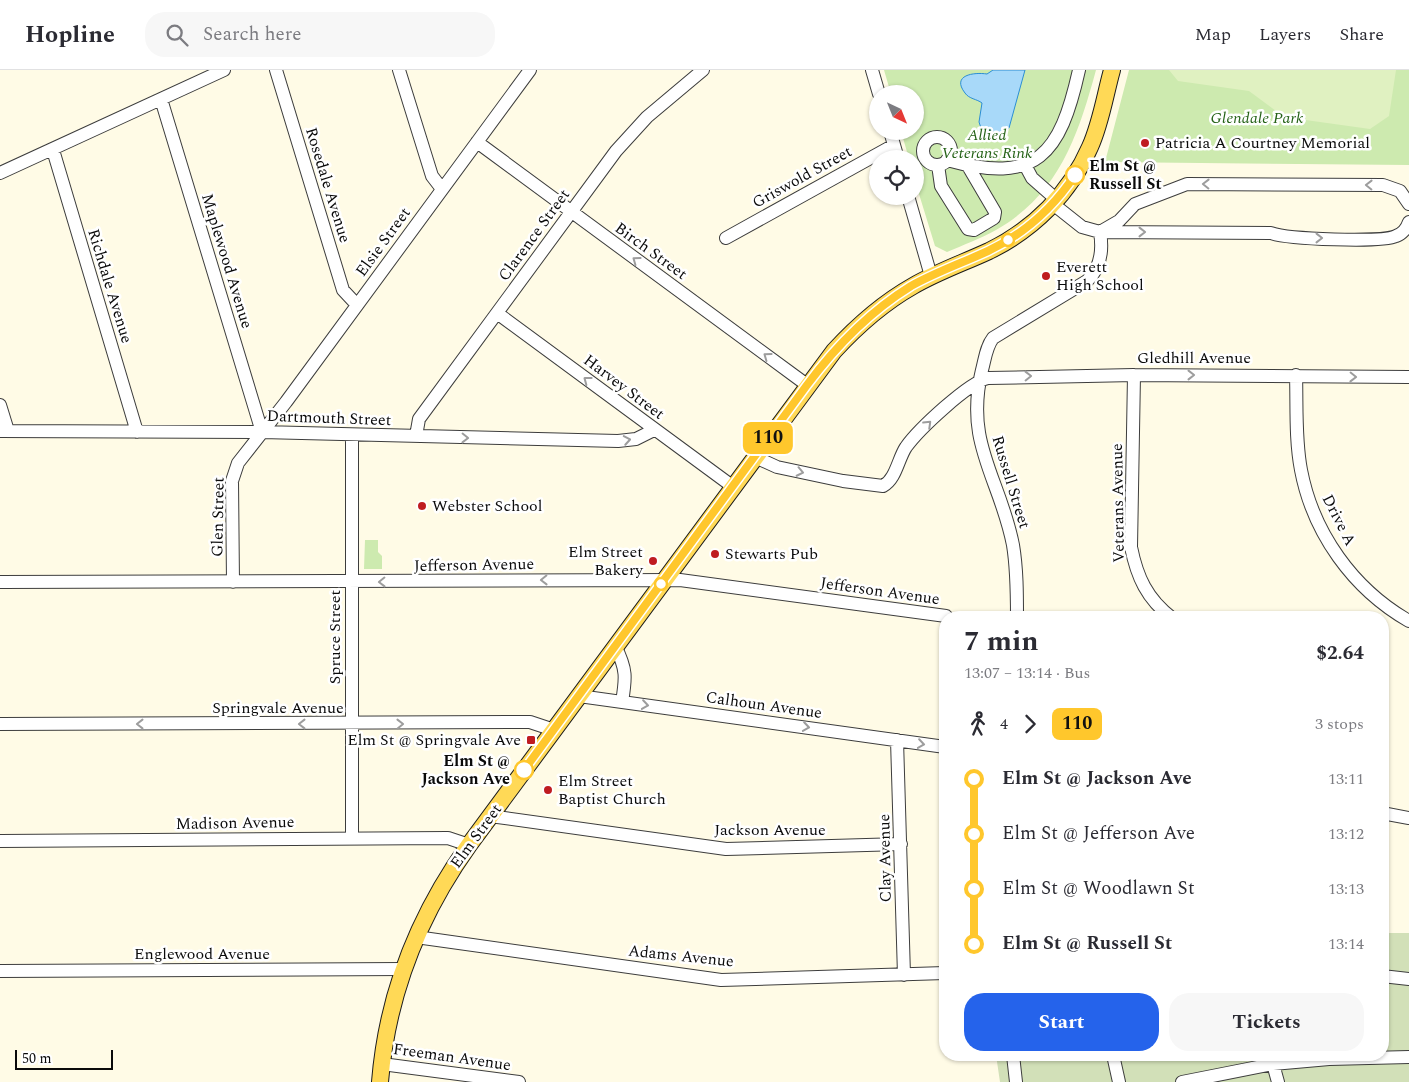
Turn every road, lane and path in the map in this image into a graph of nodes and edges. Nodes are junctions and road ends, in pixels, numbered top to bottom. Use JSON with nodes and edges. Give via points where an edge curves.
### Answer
{"nodes":[{"id":1,"x":224,"y":70,"type":"edge"},
{"id":2,"x":276,"y":70,"type":"edge"},
{"id":3,"x":399,"y":70,"type":"edge"},
{"id":4,"x":530,"y":70,"type":"edge"},
{"id":5,"x":703,"y":70,"type":"edge"},
{"id":6,"x":872,"y":70,"type":"edge"},
{"id":7,"x":1079,"y":70,"type":"edge"},
{"id":8,"x":1112,"y":70,"type":"edge"},
{"id":9,"x":876,"y":85,"type":"edge"},
{"id":10,"x":161,"y":99,"type":"junction"},
{"id":11,"x":893,"y":140,"type":"edge"},
{"id":12,"x":477,"y":142,"type":"junction"},
{"id":13,"x":894,"y":145,"type":"junction"},
{"id":14,"x":53,"y":150,"type":"junction"},
{"id":15,"x":895,"y":150,"type":"edge"},
{"id":16,"x":1025,"y":165,"type":"junction"},
{"id":17,"x":968,"y":166,"type":"junction"},
{"id":18,"x":0,"y":174,"type":"edge"},
{"id":19,"x":442,"y":189,"type":"junction"},
{"id":20,"x":1055,"y":202,"type":"junction"},
{"id":21,"x":1409,"y":204,"type":"edge"},
{"id":22,"x":911,"y":205,"type":"edge"},
{"id":23,"x":571,"y":212,"type":"junction"},
{"id":24,"x":1409,"y":222,"type":"edge"},
{"id":25,"x":1100,"y":232,"type":"junction"},
{"id":26,"x":726,"y":238,"type":"dead end"},
{"id":27,"x":931,"y":276,"type":"junction"},
{"id":28,"x":357,"y":305,"type":"junction"},
{"id":29,"x":497,"y":313,"type":"junction"},
{"id":30,"x":1134,"y":375,"type":"junction"},
{"id":31,"x":1296,"y":375,"type":"junction"},
{"id":32,"x":1409,"y":377,"type":"edge"},
{"id":33,"x":980,"y":380,"type":"junction"},
{"id":34,"x":807,"y":385,"type":"junction"},
{"id":35,"x":0,"y":405,"type":"edge"},
{"id":36,"x":654,"y":430,"type":"junction"},
{"id":37,"x":4,"y":431,"type":"edge"},
{"id":38,"x":137,"y":432,"type":"junction"},
{"id":39,"x":262,"y":432,"type":"junction"},
{"id":40,"x":352,"y":435,"type":"junction"},
{"id":41,"x":416,"y":436,"type":"junction"},
{"id":42,"x":755,"y":457,"type":"junction"},
{"id":43,"x":732,"y":486,"type":"junction"},
{"id":44,"x":663,"y":580,"type":"junction"},
{"id":45,"x":0,"y":582,"type":"edge"},
{"id":46,"x":233,"y":582,"type":"junction"},
{"id":47,"x":350,"y":582,"type":"junction"},
{"id":48,"x":1017,"y":611,"type":"edge"},
{"id":49,"x":1164,"y":611,"type":"edge"},
{"id":50,"x":939,"y":615,"type":"edge"},
{"id":51,"x":1409,"y":621,"type":"edge"},
{"id":52,"x":615,"y":646,"type":"junction"},
{"id":53,"x":579,"y":696,"type":"junction"},
{"id":54,"x":622,"y":702,"type":"junction"},
{"id":55,"x":0,"y":724,"type":"edge"},
{"id":56,"x":351,"y":724,"type":"junction"},
{"id":57,"x":554,"y":730,"type":"junction"},
{"id":58,"x":897,"y":740,"type":"junction"},
{"id":59,"x":939,"y":746,"type":"edge"},
{"id":60,"x":1389,"y":814,"type":"edge"},
{"id":61,"x":490,"y":816,"type":"junction"},
{"id":62,"x":1409,"y":818,"type":"edge"},
{"id":63,"x":352,"y":838,"type":"junction"},
{"id":64,"x":0,"y":841,"type":"edge"},
{"id":65,"x":901,"y":844,"type":"junction"},
{"id":66,"x":469,"y":845,"type":"junction"},
{"id":67,"x":416,"y":937,"type":"junction"},
{"id":68,"x":404,"y":969,"type":"junction"},
{"id":69,"x":0,"y":972,"type":"edge"},
{"id":70,"x":939,"y":973,"type":"edge"},
{"id":71,"x":904,"y":975,"type":"junction"},
{"id":72,"x":1389,"y":977,"type":"edge"},
{"id":73,"x":1409,"y":979,"type":"edge"},
{"id":74,"x":1409,"y":1057,"type":"edge"},
{"id":75,"x":1389,"y":1058,"type":"edge"},
{"id":76,"x":1014,"y":1061,"type":"edge"},
{"id":77,"x":1114,"y":1061,"type":"edge"},
{"id":78,"x":1307,"y":1061,"type":"edge"},
{"id":79,"x":382,"y":1064,"type":"junction"},
{"id":80,"x":1273,"y":1064,"type":"junction"},
{"id":81,"x":380,"y":1082,"type":"edge"},
{"id":82,"x":519,"y":1082,"type":"edge"},
{"id":83,"x":1016,"y":1082,"type":"edge"},
{"id":84,"x":1119,"y":1082,"type":"edge"},
{"id":85,"x":1182,"y":1082,"type":"edge"},
{"id":86,"x":1278,"y":1082,"type":"edge"}],
"edges":[{"from":1,"to":10,"type":"street"},
{"from":2,"to":28,"type":"street","name":"Rosedale Avenue","via":[[343,290]]},
{"from":3,"to":19,"type":"street","via":[[432,176]]},
{"from":4,"to":12,"type":"street","name":"Elsie Street"},
{"from":5,"to":23,"type":"street","name":"Clarence Street","via":[[636,127]]},
{"from":6,"to":9,"type":"street"},
{"from":7,"to":16,"type":"street","via":[[1061,132],[1042,156]]},
{"from":8,"to":20,"type":"main road","name":"Elm Street","via":[[1091,146]]},
{"from":10,"to":14,"type":"street"},
{"from":10,"to":39,"type":"street","name":"Maplewood Avenue"},
{"from":11,"to":13,"type":"street"},
{"from":12,"to":19,"type":"street","name":"Elsie Street"},
{"from":12,"to":23,"type":"street","name":"Birch Street"},
{"from":13,"to":15,"type":"street"},
{"from":13,"to":26,"type":"street","name":"Griswold Street"},
{"from":14,"to":18,"type":"street"},
{"from":14,"to":38,"type":"street","name":"Richdale Avenue"},
{"from":16,"to":17,"type":"street","via":[[1013,169]]},
{"from":16,"to":20,"type":"street","via":[[1032,178]]},
{"from":17,"to":17,"type":"street","via":[[995,212],[994,218],[974,230],[968,229],[942,186],[942,162]]},
{"from":19,"to":28,"type":"street","name":"Elsie Street"},
{"from":20,"to":25,"type":"street","via":[[1082,227]]},
{"from":20,"to":27,"type":"main road","name":"Elm Street","via":[[1010,239]]},
{"from":21,"to":25,"type":"street","one_way":true,"via":[[1400,191],[1383,185],[1192,183],[1135,204],[1119,221]]},
{"from":22,"to":27,"type":"street"},
{"from":23,"to":29,"type":"street","name":"Clarence Street"},
{"from":34,"to":23,"type":"street","name":"Birch Street","one_way":true},
{"from":25,"to":24,"type":"street","one_way":true,"via":[[1271,233],[1283,237],[1377,239],[1396,236],[1405,230]]},
{"from":25,"to":33,"type":"street","name":"Russell Street","via":[[1100,260],[1093,275],[997,334],[990,343]]},
{"from":27,"to":34,"type":"main road","name":"Elm Street","via":[[865,320]]},
{"from":28,"to":39,"type":"street","name":"Elsie Street"},
{"from":36,"to":29,"type":"street","name":"Harvey Street","one_way":true},
{"from":29,"to":41,"type":"street","name":"Clarence Street","via":[[419,419]]},
{"from":30,"to":31,"type":"street","name":"Gledhill Avenue","one_way":true},
{"from":33,"to":30,"type":"street","name":"Gledhill Avenue","one_way":true},
{"from":30,"to":49,"type":"street","name":"Veterans Avenue","via":[[1132,547],[1136,572]]},
{"from":31,"to":32,"type":"street","name":"Gledhill Avenue","one_way":true},
{"from":31,"to":51,"type":"street","name":"Drive A","via":[[1298,454],[1315,517],[1353,576],[1382,603]]},
{"from":42,"to":33,"type":"street","one_way":true,"via":[[777,467],[883,486],[892,479],[913,438]]},
{"from":33,"to":48,"type":"street","name":"Russell Street","via":[[977,402],[979,436],[1012,543],[1017,576]]},
{"from":34,"to":42,"type":"main road","name":"Elm Street"},
{"from":35,"to":37,"type":"street"},
{"from":41,"to":36,"type":"street","name":"Dartmouth Street","one_way":true,"via":[[618,442]]},
{"from":36,"to":43,"type":"street","name":"Harvey Street"},
{"from":37,"to":38,"type":"street","name":"Dartmouth Street"},
{"from":38,"to":39,"type":"street","name":"Dartmouth Street"},
{"from":39,"to":40,"type":"street","name":"Dartmouth Street"},
{"from":39,"to":46,"type":"street","name":"Glen Street","via":[[238,463],[233,476]]},
{"from":40,"to":41,"type":"street","name":"Dartmouth Street"},
{"from":40,"to":47,"type":"street","name":"Spruce Street"},
{"from":42,"to":43,"type":"main road","name":"Elm Street"},
{"from":43,"to":44,"type":"main road","name":"Elm Street"},
{"from":44,"to":47,"type":"street","name":"Jefferson Avenue","one_way":true},
{"from":44,"to":50,"type":"street","name":"Jefferson Avenue","via":[[683,580]]},
{"from":44,"to":52,"type":"main road","name":"Elm Street"},
{"from":45,"to":46,"type":"street","name":"Jefferson Avenue"},
{"from":46,"to":47,"type":"street","name":"Jefferson Avenue"},
{"from":47,"to":56,"type":"street","name":"Spruce Street"},
{"from":52,"to":53,"type":"main road","name":"Elm Street"},
{"from":52,"to":54,"type":"street","via":[[626,677]]},
{"from":53,"to":54,"type":"street","name":"Calhoun Avenue"},
{"from":53,"to":57,"type":"main road","name":"Elm Street"},
{"from":54,"to":58,"type":"street","name":"Calhoun Avenue","one_way":true},
{"from":56,"to":55,"type":"street","name":"Springvale Avenue","one_way":true},
{"from":56,"to":57,"type":"street","name":"Springvale Avenue","one_way":true,"via":[[530,722]]},
{"from":56,"to":63,"type":"street","name":"Spruce Street"},
{"from":57,"to":61,"type":"main road","name":"Elm Street"},
{"from":58,"to":59,"type":"street","name":"Calhoun Avenue","one_way":true},
{"from":58,"to":65,"type":"street","name":"Clay Avenue"},
{"from":60,"to":62,"type":"street"},
{"from":61,"to":65,"type":"street","name":"Jackson Avenue","via":[[726,849]]},
{"from":61,"to":66,"type":"main road","name":"Elm Street"},
{"from":63,"to":64,"type":"street","name":"Madison Avenue"},
{"from":63,"to":66,"type":"street","name":"Madison Avenue","via":[[448,838]]},
{"from":65,"to":71,"type":"street","name":"Clay Avenue"},
{"from":66,"to":67,"type":"main road","name":"Elm Street","via":[[437,895]]},
{"from":67,"to":68,"type":"main road","name":"Elm Street"},
{"from":67,"to":71,"type":"street","name":"Adams Avenue","via":[[721,980]]},
{"from":68,"to":69,"type":"street","name":"Englewood Avenue"},
{"from":68,"to":79,"type":"main road","name":"Elm Street","via":[[391,1010]]},
{"from":70,"to":71,"type":"street","name":"Adams Avenue"},
{"from":72,"to":73,"type":"street"},
{"from":74,"to":75,"type":"street"},
{"from":76,"to":83,"type":"street"},
{"from":77,"to":84,"type":"street"},
{"from":78,"to":80,"type":"street"},
{"from":79,"to":81,"type":"main road","name":"Elm Street"},
{"from":79,"to":82,"type":"street","name":"Freeman Avenue"},
{"from":80,"to":85,"type":"street"},
{"from":80,"to":86,"type":"street"}]}
